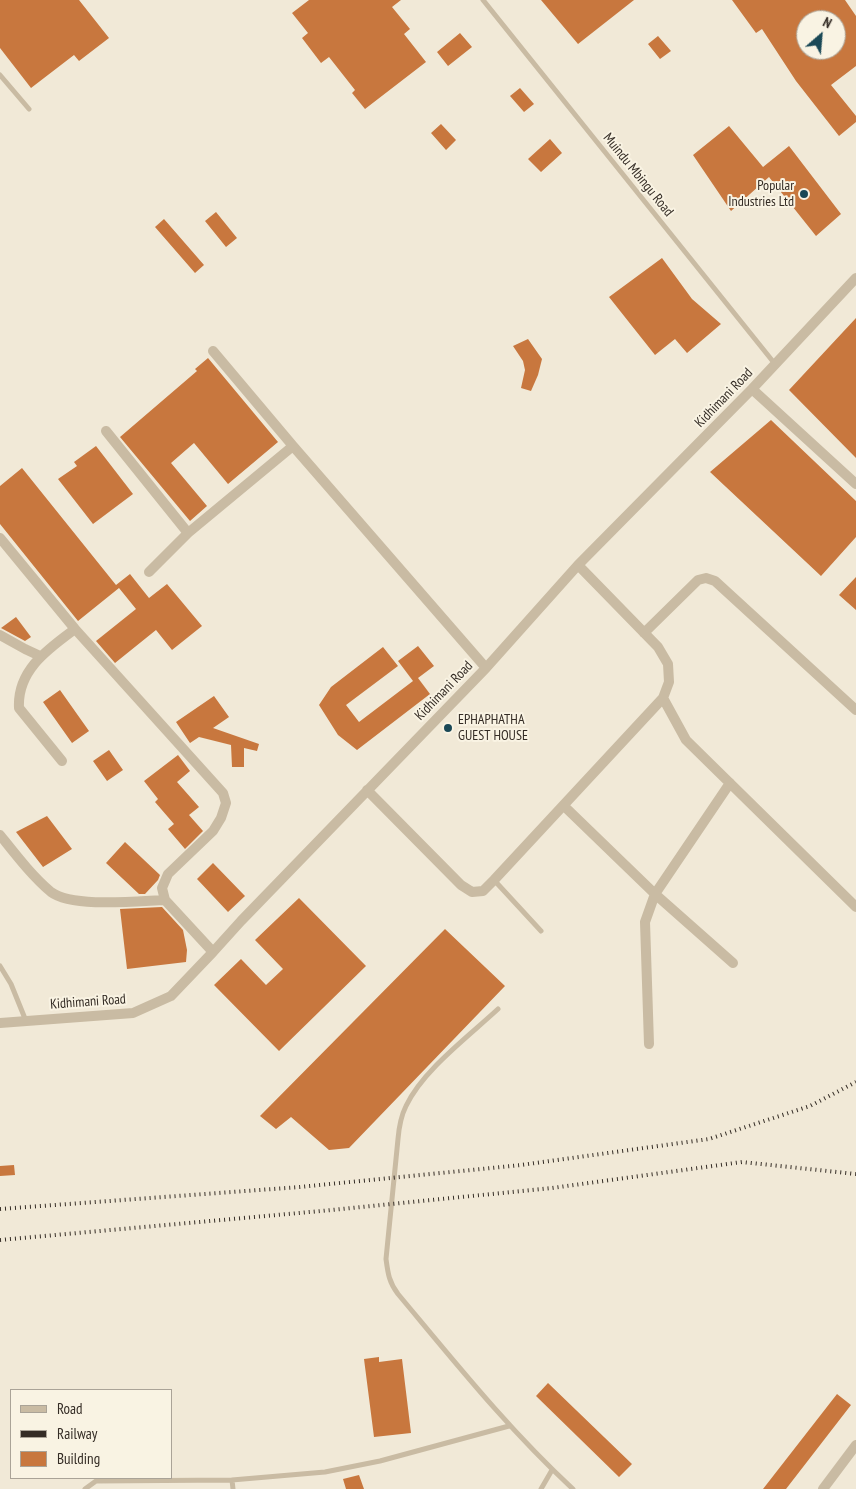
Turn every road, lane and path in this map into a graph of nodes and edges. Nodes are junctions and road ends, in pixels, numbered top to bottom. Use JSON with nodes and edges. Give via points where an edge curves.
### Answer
{"nodes":[{"id":1,"x":483,"y":0,"type":"edge"},
{"id":2,"x":0,"y":75,"type":"edge"},
{"id":3,"x":29,"y":109,"type":"dead end"},
{"id":4,"x":856,"y":278,"type":"edge"},
{"id":5,"x":213,"y":351,"type":"dead end"},
{"id":6,"x":775,"y":364,"type":"junction"},
{"id":7,"x":752,"y":389,"type":"junction"},
{"id":8,"x":106,"y":432,"type":"dead end"},
{"id":9,"x":293,"y":446,"type":"junction"},
{"id":10,"x":856,"y":484,"type":"edge"},
{"id":11,"x":188,"y":533,"type":"junction"},
{"id":12,"x":0,"y":538,"type":"edge"},
{"id":13,"x":578,"y":565,"type":"junction"},
{"id":14,"x":149,"y":572,"type":"dead end"},
{"id":15,"x":74,"y":629,"type":"junction"},
{"id":16,"x":644,"y":633,"type":"junction"},
{"id":17,"x":0,"y":635,"type":"edge"},
{"id":18,"x":40,"y":656,"type":"junction"},
{"id":19,"x":486,"y":668,"type":"junction"},
{"id":20,"x":663,"y":698,"type":"junction"},
{"id":21,"x":856,"y":710,"type":"edge"},
{"id":22,"x":62,"y":761,"type":"dead end"},
{"id":23,"x":730,"y":784,"type":"junction"},
{"id":24,"x":368,"y":790,"type":"junction"},
{"id":25,"x":564,"y":806,"type":"junction"},
{"id":26,"x":0,"y":835,"type":"edge"},
{"id":27,"x":494,"y":880,"type":"junction"},
{"id":28,"x":656,"y":894,"type":"junction"},
{"id":29,"x":165,"y":900,"type":"junction"},
{"id":30,"x":856,"y":908,"type":"edge"},
{"id":31,"x":541,"y":931,"type":"dead end"},
{"id":32,"x":213,"y":952,"type":"junction"},
{"id":33,"x":733,"y":964,"type":"dead end"},
{"id":34,"x":0,"y":966,"type":"edge"},
{"id":35,"x":498,"y":1009,"type":"dead end"},
{"id":36,"x":26,"y":1021,"type":"junction"},
{"id":37,"x":0,"y":1023,"type":"edge"},
{"id":38,"x":649,"y":1044,"type":"dead end"},
{"id":39,"x":510,"y":1426,"type":"junction"},
{"id":40,"x":856,"y":1445,"type":"edge"},
{"id":41,"x":552,"y":1470,"type":"junction"},
{"id":42,"x":232,"y":1480,"type":"junction"},
{"id":43,"x":85,"y":1489,"type":"edge"},
{"id":44,"x":233,"y":1489,"type":"edge"},
{"id":45,"x":541,"y":1489,"type":"edge"},
{"id":46,"x":573,"y":1489,"type":"edge"},
{"id":47,"x":823,"y":1489,"type":"edge"}],
"edges":[{"from":1,"to":6,"type":"lane","name":"Muindu Mbingu Road"},
{"from":2,"to":3,"type":"lane"},
{"from":4,"to":6,"type":"street","name":"Kidhimani Road"},
{"from":5,"to":9,"type":"street"},
{"from":6,"to":7,"type":"street","name":"Kidhimani Road"},
{"from":7,"to":10,"type":"street"},
{"from":7,"to":13,"type":"street","name":"Kidhimani Road"},
{"from":8,"to":11,"type":"street"},
{"from":9,"to":11,"type":"street"},
{"from":9,"to":19,"type":"street"},
{"from":11,"to":14,"type":"street"},
{"from":12,"to":15,"type":"street"},
{"from":13,"to":16,"type":"street"},
{"from":13,"to":19,"type":"street","name":"Kidhimani Road"},
{"from":15,"to":18,"type":"street"},
{"from":15,"to":29,"type":"street","via":[[226,798],[221,818],[213,831],[168,874],[162,888]]},
{"from":16,"to":20,"type":"street","via":[[658,646],[668,664],[669,682]]},
{"from":16,"to":21,"type":"street","via":[[698,580],[715,580]]},
{"from":17,"to":18,"type":"street"},
{"from":18,"to":22,"type":"street","via":[[20,689],[19,708]]},
{"from":19,"to":24,"type":"street","name":"Kidhimani Road"},
{"from":20,"to":23,"type":"street","via":[[686,740]]},
{"from":20,"to":25,"type":"street"},
{"from":23,"to":28,"type":"street"},
{"from":23,"to":30,"type":"street"},
{"from":24,"to":27,"type":"street","via":[[461,885],[472,892],[483,891]]},
{"from":24,"to":32,"type":"street","name":"Kidhimani Road"},
{"from":25,"to":27,"type":"street"},
{"from":25,"to":28,"type":"street"},
{"from":26,"to":29,"type":"street","via":[[52,893],[64,898],[120,902]]},
{"from":27,"to":31,"type":"lane"},
{"from":28,"to":33,"type":"street"},
{"from":28,"to":38,"type":"street","via":[[645,922]]},
{"from":29,"to":32,"type":"street"},
{"from":32,"to":36,"type":"street","name":"Kidhimani Road","via":[[171,996],[134,1013]]},
{"from":34,"to":36,"type":"lane"},
{"from":35,"to":39,"type":"lane","via":[[432,1070],[406,1106],[400,1122],[386,1259],[391,1284],[398,1294]]},
{"from":36,"to":37,"type":"street","name":"Kidhimani Road"},
{"from":39,"to":41,"type":"lane"},
{"from":39,"to":42,"type":"lane","via":[[380,1461],[325,1472]]},
{"from":40,"to":47,"type":"street"},
{"from":41,"to":45,"type":"lane"},
{"from":41,"to":46,"type":"lane"},
{"from":42,"to":43,"type":"lane","via":[[96,1481]]},
{"from":42,"to":44,"type":"lane"}]}
